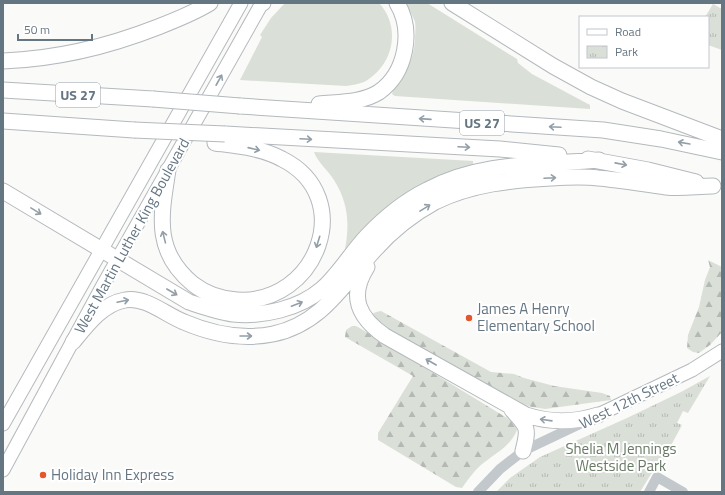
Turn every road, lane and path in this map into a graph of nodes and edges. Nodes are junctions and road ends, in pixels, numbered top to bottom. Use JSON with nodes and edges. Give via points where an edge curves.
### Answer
{"nodes":[{"id":1,"x":210,"y":3,"type":"edge"},
{"id":2,"x":241,"y":3,"type":"edge"},
{"id":3,"x":262,"y":3,"type":"edge"},
{"id":4,"x":397,"y":3,"type":"edge"},
{"id":5,"x":452,"y":3,"type":"edge"},
{"id":6,"x":3,"y":61,"type":"edge"},
{"id":7,"x":3,"y":90,"type":"edge"},
{"id":8,"x":240,"y":106,"type":"junction"},
{"id":9,"x":3,"y":121,"type":"edge"},
{"id":10,"x":220,"y":139,"type":"junction"},
{"id":11,"x":722,"y":140,"type":"edge"},
{"id":12,"x":722,"y":152,"type":"edge"},
{"id":13,"x":599,"y":160,"type":"junction"},
{"id":14,"x":168,"y":170,"type":"junction"},
{"id":15,"x":717,"y":187,"type":"edge"},
{"id":16,"x":3,"y":191,"type":"edge"},
{"id":17,"x":404,"y":223,"type":"junction"},
{"id":18,"x":101,"y":250,"type":"junction"},
{"id":19,"x":118,"y":260,"type":"junction"},
{"id":20,"x":73,"y":342,"type":"junction"},
{"id":21,"x":722,"y":351,"type":"edge"},
{"id":22,"x":509,"y":406,"type":"junction"},
{"id":23,"x":598,"y":416,"type":"junction"},
{"id":24,"x":3,"y":424,"type":"edge"},
{"id":25,"x":523,"y":451,"type":"junction"},
{"id":26,"x":3,"y":470,"type":"edge"},
{"id":27,"x":478,"y":492,"type":"edge"},
{"id":28,"x":649,"y":492,"type":"edge"},
{"id":29,"x":683,"y":492,"type":"edge"}],
"edges":[{"from":1,"to":6,"type":"highway","via":[[186,16],[104,46],[55,57]]},
{"from":2,"to":18,"type":"main road","name":"West Martin Luther King Boulevard"},
{"from":14,"to":3,"type":"main road","name":"West Martin Luther King Boulevard","one_way":true},
{"from":4,"to":8,"type":"highway","via":[[406,22],[406,44],[395,75],[379,91],[361,99],[347,101]]},
{"from":5,"to":11,"type":"highway","via":[[591,87]]},
{"from":7,"to":8,"type":"highway","number":"US 27","bridge":true},
{"from":12,"to":8,"type":"highway","number":"US 27","one_way":true,"via":[[603,130]]},
{"from":9,"to":10,"type":"highway","number":"US 27","bridge":true},
{"from":10,"to":13,"type":"highway","number":"US 27","one_way":true,"via":[[500,149]]},
{"from":10,"to":14,"type":"highway","one_way":true,"via":[[283,159],[310,182],[322,209],[320,236],[307,268],[298,278],[274,294],[245,301],[217,297],[202,291],[183,276],[170,256],[162,233],[162,209]]},
{"from":13,"to":15,"type":"highway","number":"US 27","one_way":true},
{"from":19,"to":13,"type":"highway","one_way":true,"via":[[189,302],[234,314],[275,311],[304,301],[321,290],[372,232],[406,203],[427,190],[472,172],[516,165]]},
{"from":14,"to":19,"type":"main road","name":"West Martin Luther King Boulevard"},
{"from":17,"to":15,"type":"highway","one_way":true,"via":[[447,197],[517,180],[578,177],[617,179],[667,188]]},
{"from":16,"to":18,"type":"highway","one_way":true},
{"from":20,"to":17,"type":"highway","one_way":true,"via":[[100,312],[116,302],[130,299],[142,301],[184,322],[229,335],[266,335],[294,327],[307,321],[326,306],[372,253]]},
{"from":22,"to":17,"type":"highway","one_way":true,"via":[[385,336],[365,319],[357,293],[361,279],[370,262]]},
{"from":18,"to":19,"type":"highway"},
{"from":18,"to":24,"type":"main road","name":"West Martin Luther King Boulevard"},
{"from":19,"to":20,"type":"main road","name":"West Martin Luther King Boulevard"},
{"from":20,"to":26,"type":"main road","name":"West Martin Luther King Boulevard"},
{"from":21,"to":23,"type":"main road","name":"West 12th Street","via":[[692,370]]},
{"from":23,"to":22,"type":"highway","one_way":true,"via":[[572,422],[555,422],[526,415]]},
{"from":22,"to":25,"type":"highway","via":[[523,421],[528,434]]},
{"from":23,"to":25,"type":"street","name":"West 12th Street"},
{"from":25,"to":27,"type":"street","name":"West 12th Street","via":[[500,469]]},
{"from":28,"to":29,"type":"street","via":[[657,477]]}]}
